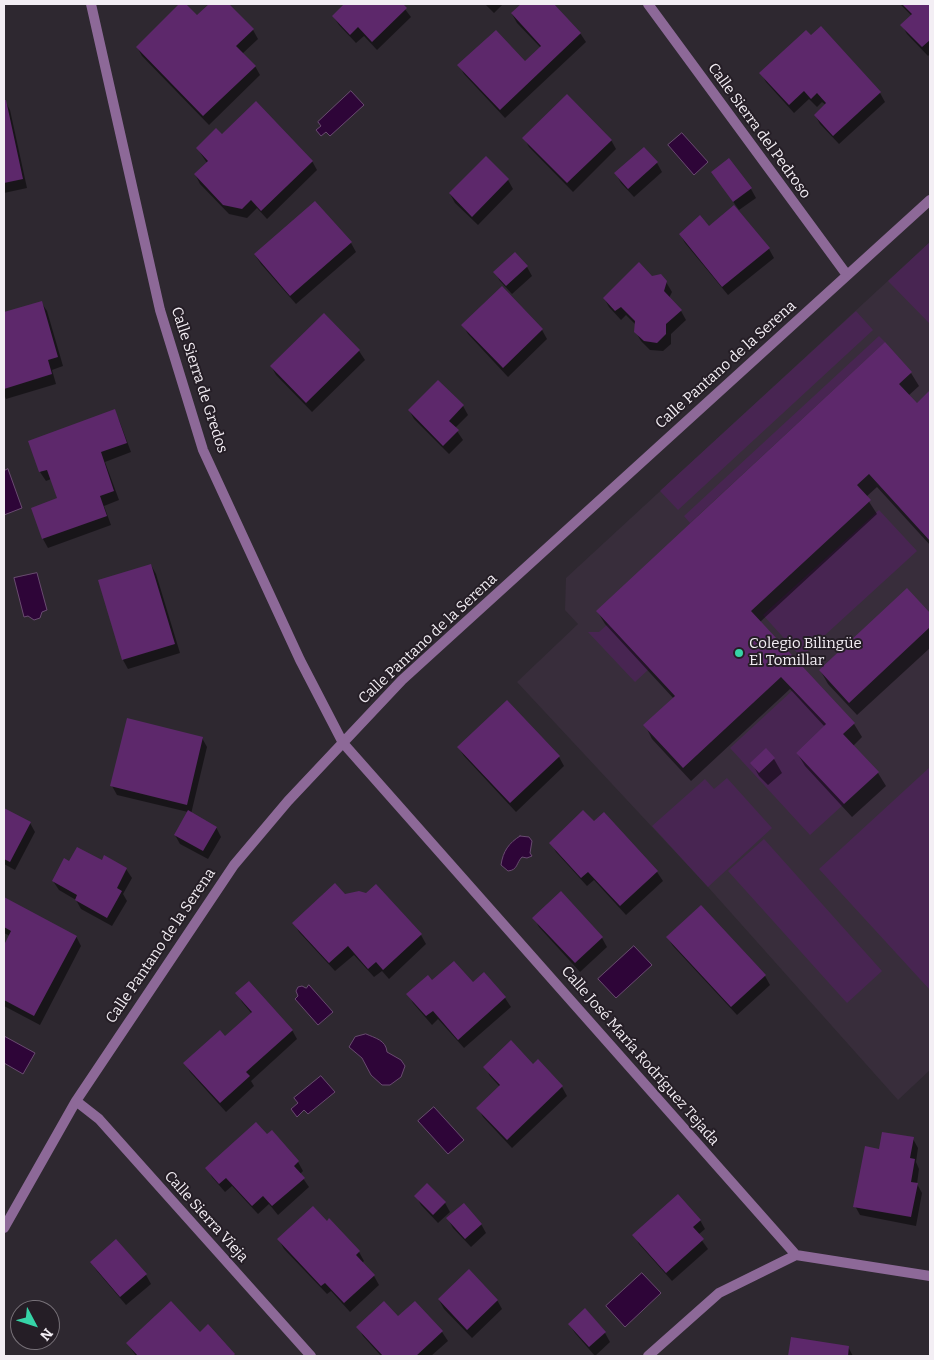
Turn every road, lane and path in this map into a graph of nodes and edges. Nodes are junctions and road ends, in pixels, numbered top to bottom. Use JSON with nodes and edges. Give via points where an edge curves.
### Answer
{"nodes":[{"id":1,"x":91,"y":4,"type":"edge"},
{"id":2,"x":648,"y":4,"type":"edge"},
{"id":3,"x":930,"y":200,"type":"edge"},
{"id":4,"x":847,"y":275,"type":"junction"},
{"id":5,"x":343,"y":742,"type":"junction"},
{"id":6,"x":76,"y":1101,"type":"junction"},
{"id":7,"x":4,"y":1228,"type":"edge"},
{"id":8,"x":796,"y":1255,"type":"junction"},
{"id":9,"x":930,"y":1276,"type":"edge"},
{"id":10,"x":311,"y":1356,"type":"edge"},
{"id":11,"x":648,"y":1356,"type":"edge"}],
"edges":[{"from":1,"to":5,"type":"street","name":"Calle Sierra de Gredos","via":[[160,310],[204,450],[300,660]]},
{"from":2,"to":4,"type":"street","name":"Calle Sierra del Pedroso"},
{"from":3,"to":4,"type":"street","name":"Calle Pantano de la Serena"},
{"from":4,"to":5,"type":"street","name":"Calle Pantano de la Serena","via":[[402,680]]},
{"from":5,"to":6,"type":"street","name":"Calle Pantano de la Serena","via":[[234,866]]},
{"from":5,"to":8,"type":"street","name":"Calle José María Rodríguez Tejada"},
{"from":6,"to":7,"type":"street","name":"Calle Pantano de la Serena"},
{"from":6,"to":10,"type":"street","name":"Calle Sierra Vieja","via":[[99,1120]]},
{"from":8,"to":9,"type":"street"},
{"from":8,"to":11,"type":"street","via":[[719,1293]]}]}
